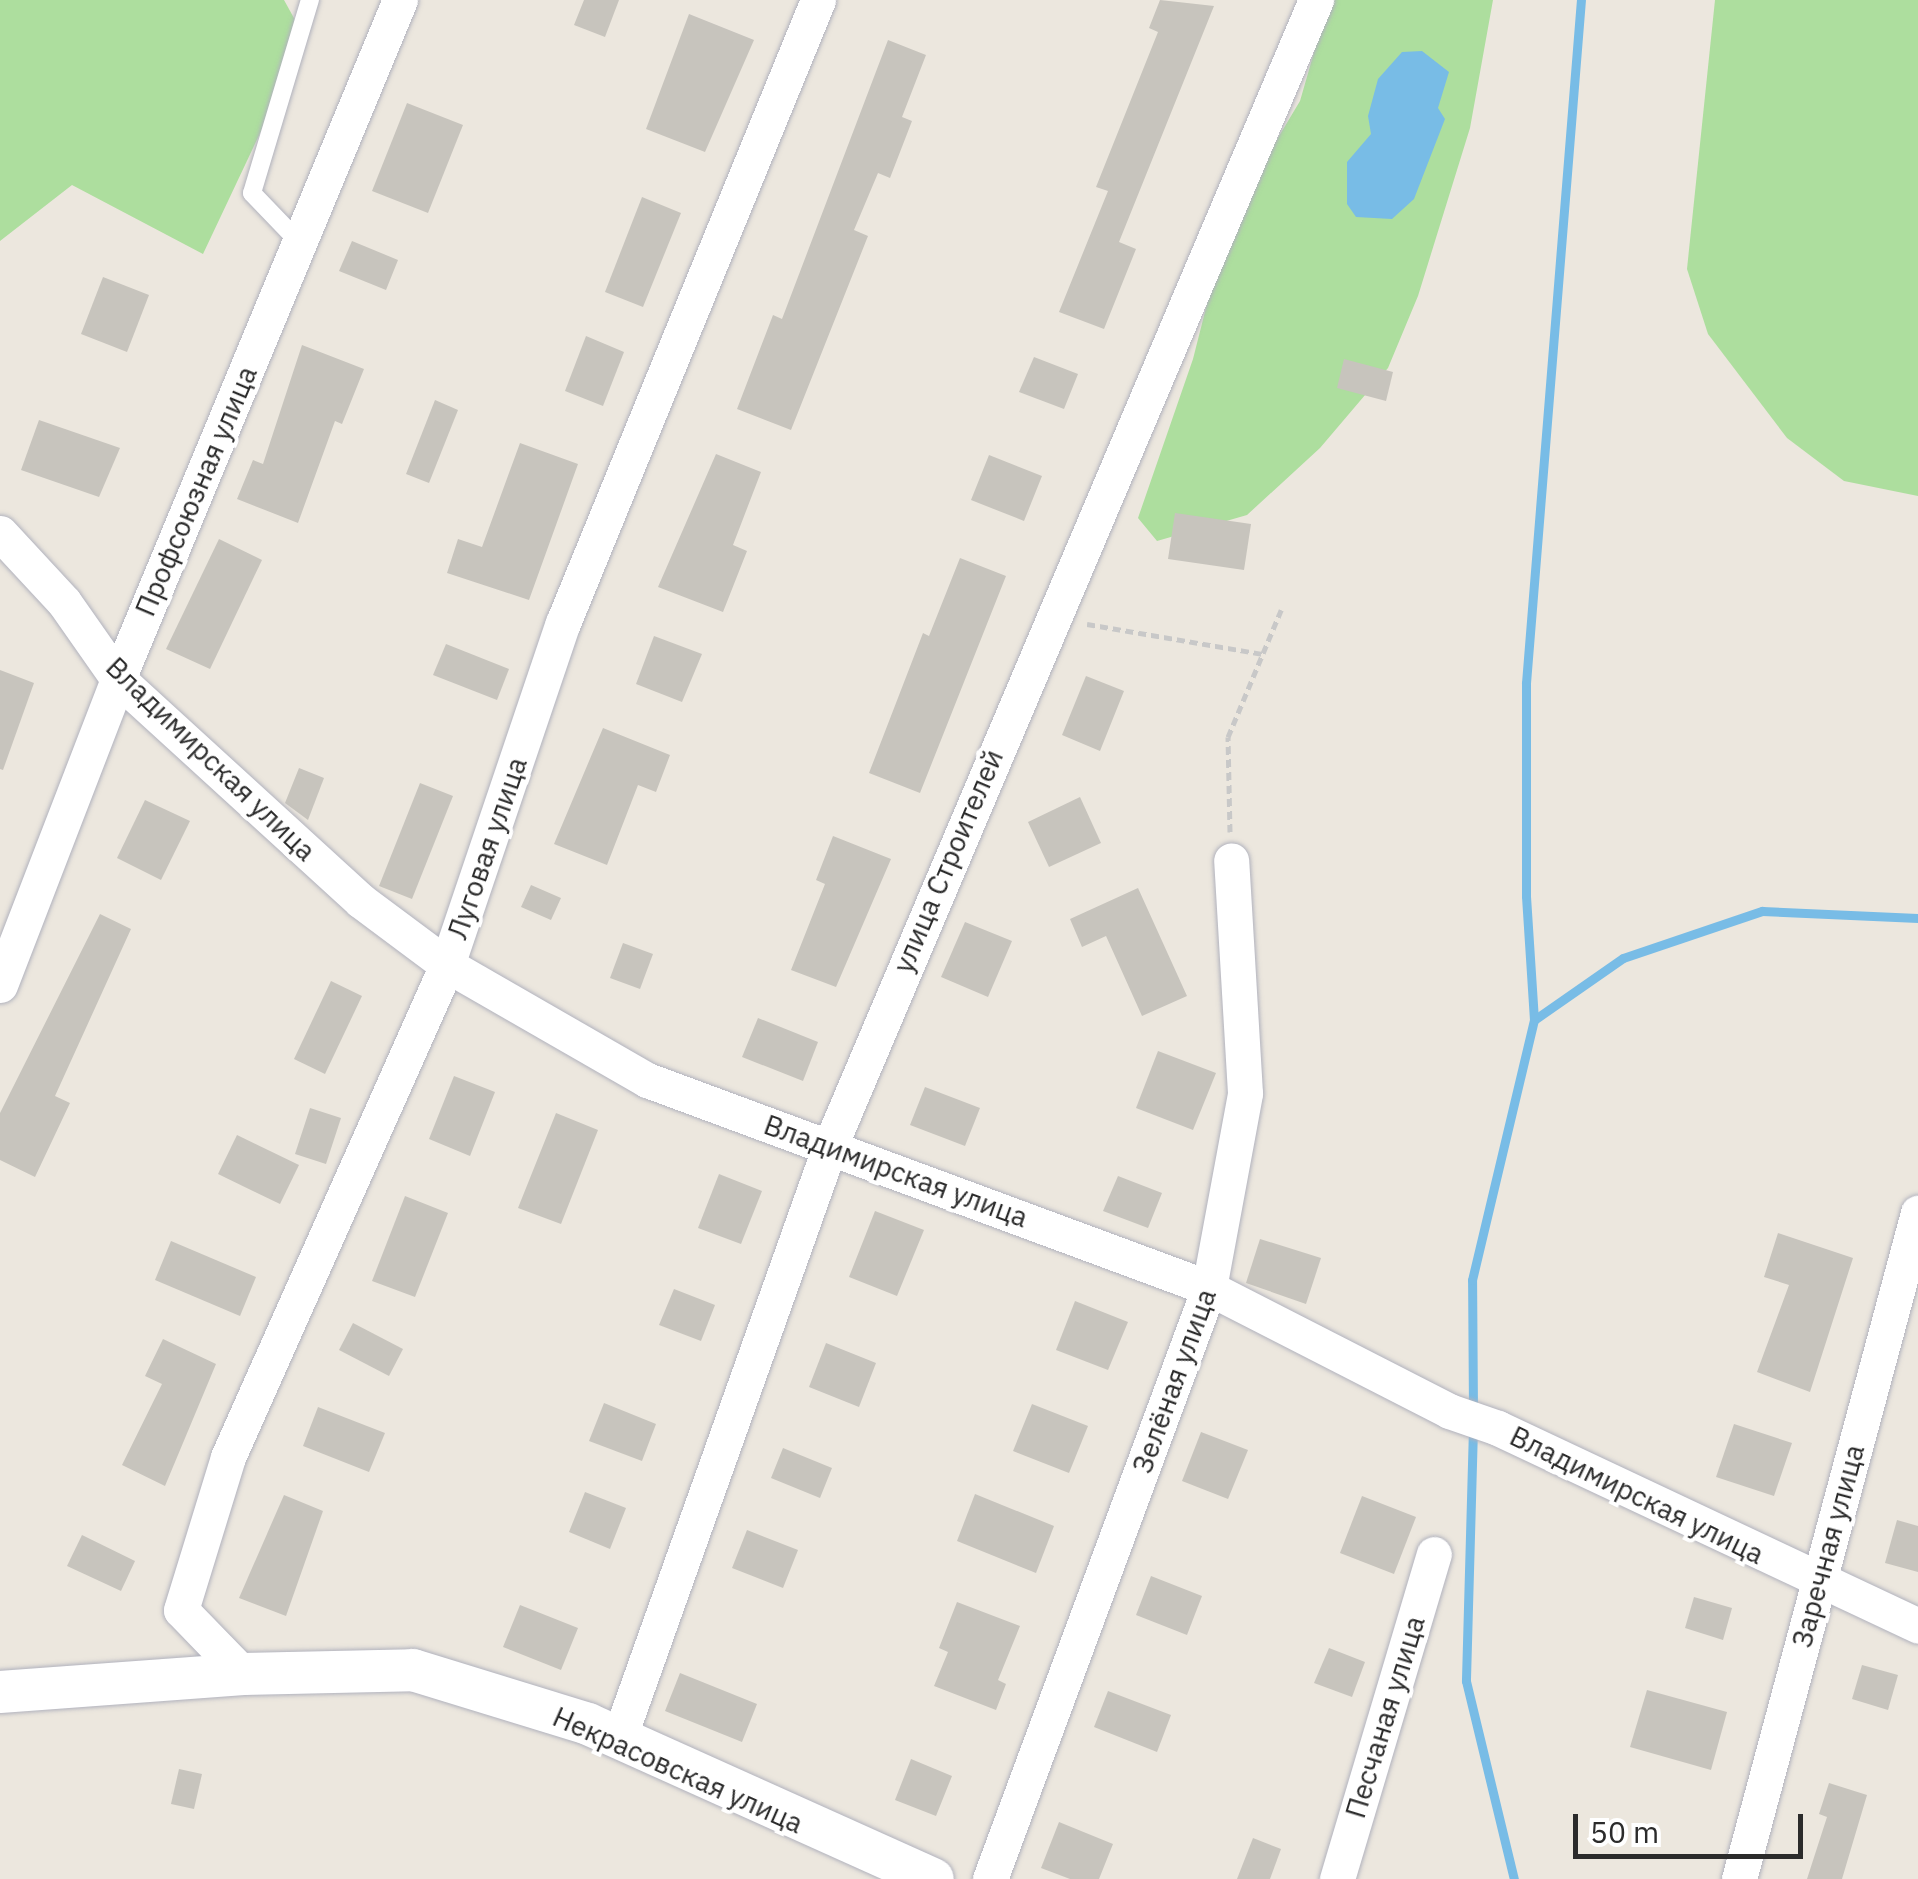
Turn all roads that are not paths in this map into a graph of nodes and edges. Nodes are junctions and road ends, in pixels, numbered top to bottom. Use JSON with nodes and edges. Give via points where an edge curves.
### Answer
{"nodes":[{"id":1,"x":310,"y":0,"type":"edge"},
{"id":2,"x":400,"y":0,"type":"edge"},
{"id":3,"x":818,"y":0,"type":"edge"},
{"id":4,"x":1316,"y":0,"type":"edge"},
{"id":5,"x":299,"y":242,"type":"junction"},
{"id":6,"x":0,"y":533,"type":"edge"},
{"id":7,"x":118,"y":679,"type":"junction"},
{"id":8,"x":1231,"y":860,"type":"road end"},
{"id":9,"x":447,"y":965,"type":"junction"},
{"id":10,"x":0,"y":985,"type":"edge"},
{"id":11,"x":830,"y":1146,"type":"junction"},
{"id":12,"x":1918,"y":1213,"type":"edge"},
{"id":13,"x":1209,"y":1288,"type":"junction"},
{"id":14,"x":1434,"y":1554,"type":"dead end"},
{"id":15,"x":1818,"y":1584,"type":"junction"},
{"id":16,"x":1918,"y":1626,"type":"edge"},
{"id":17,"x":243,"y":1674,"type":"junction"},
{"id":18,"x":0,"y":1692,"type":"edge"},
{"id":19,"x":620,"y":1738,"type":"junction"},
{"id":20,"x":933,"y":1879,"type":"edge"},
{"id":21,"x":990,"y":1879,"type":"edge"},
{"id":22,"x":1337,"y":1879,"type":"edge"},
{"id":23,"x":1740,"y":1879,"type":"edge"}],
"edges":[{"from":1,"to":5,"type":"lane","via":[[252,193]]},
{"from":2,"to":5,"type":"street","name":"Профсоюзная улица"},
{"from":3,"to":9,"type":"street","name":"Луговая улица","via":[[563,623]]},
{"from":4,"to":11,"type":"street","name":"улица Строителей"},
{"from":5,"to":7,"type":"street","name":"Профсоюзная улица"},
{"from":6,"to":7,"type":"street","name":"Владимирская улица","via":[[64,602]]},
{"from":7,"to":9,"type":"street","name":"Владимирская улица","via":[[361,901]]},
{"from":7,"to":10,"type":"street","name":"Профсоюзная улица"},
{"from":8,"to":13,"type":"street","name":"Зелёная улица","via":[[1245,1093]]},
{"from":9,"to":11,"type":"street","name":"Владимирская улица","via":[[647,1080]]},
{"from":9,"to":17,"type":"street","name":"Луговая улица","via":[[228,1457],[180,1610]]},
{"from":11,"to":13,"type":"street","name":"Владимирская улица"},
{"from":11,"to":19,"type":"street","name":"улица Строителей"},
{"from":12,"to":15,"type":"street","name":"Заречная улица"},
{"from":13,"to":15,"type":"street","name":"Владимирская улица","via":[[1449,1411],[1498,1428]]},
{"from":13,"to":21,"type":"street","name":"Зелёная улица"},
{"from":14,"to":22,"type":"street","name":"Песчаная улица"},
{"from":15,"to":16,"type":"street","name":"Владимирская улица"},
{"from":15,"to":23,"type":"street","name":"Заречная улица"},
{"from":17,"to":18,"type":"street","name":"Некрасовская улица"},
{"from":17,"to":19,"type":"street","name":"Некрасовская улица","via":[[413,1670]]},
{"from":19,"to":20,"type":"street","name":"Некрасовская улица"}]}
